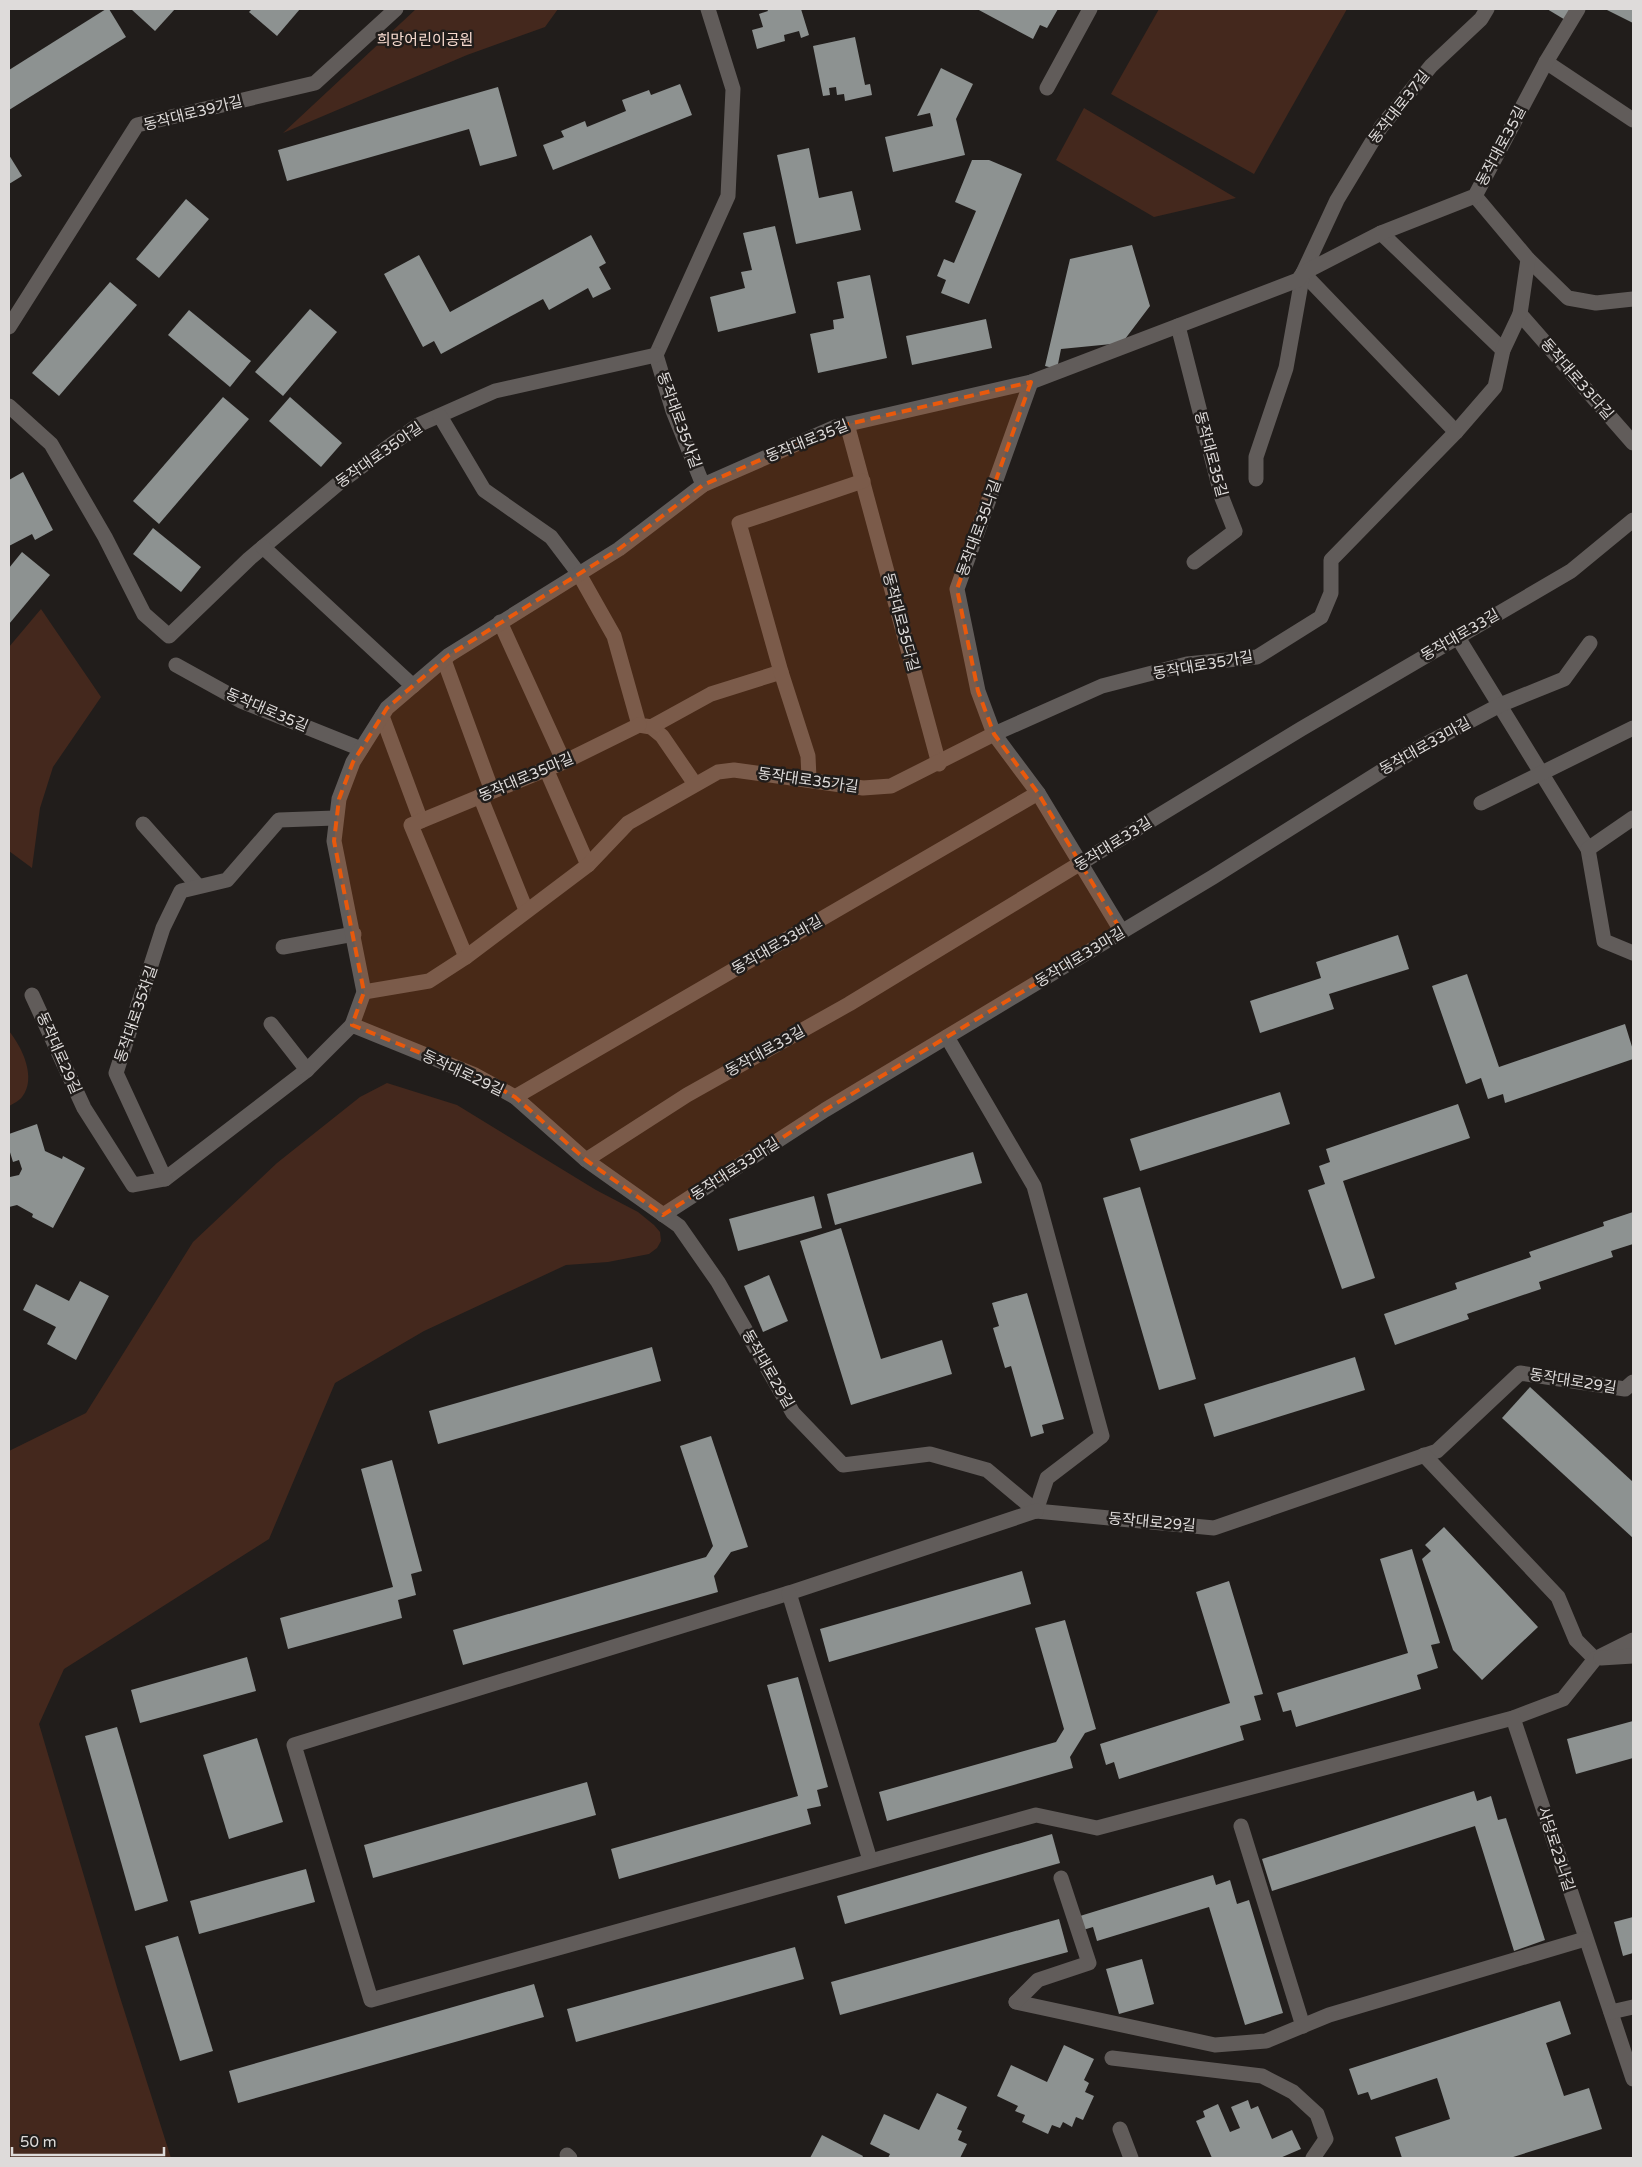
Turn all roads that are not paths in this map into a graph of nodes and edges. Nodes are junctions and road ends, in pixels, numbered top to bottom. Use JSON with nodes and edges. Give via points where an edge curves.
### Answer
{"nodes":[{"id":1,"x":396,"y":9,"type":"edge"},
{"id":2,"x":708,"y":9,"type":"edge"},
{"id":3,"x":1090,"y":9,"type":"edge"},
{"id":4,"x":1488,"y":9,"type":"edge"},
{"id":5,"x":1578,"y":9,"type":"edge"},
{"id":6,"x":1546,"y":62,"type":"junction"},
{"id":7,"x":1047,"y":88,"type":"dead end"},
{"id":8,"x":1633,"y":120,"type":"edge"},
{"id":9,"x":1475,"y":196,"type":"junction"},
{"id":10,"x":1381,"y":233,"type":"junction"},
{"id":11,"x":1528,"y":258,"type":"junction"},
{"id":12,"x":1303,"y":273,"type":"junction"},
{"id":13,"x":1633,"y":299,"type":"edge"},
{"id":14,"x":1520,"y":314,"type":"junction"},
{"id":15,"x":1178,"y":326,"type":"junction"},
{"id":16,"x":9,"y":327,"type":"edge"},
{"id":17,"x":1503,"y":350,"type":"junction"},
{"id":18,"x":656,"y":355,"type":"junction"},
{"id":19,"x":1032,"y":382,"type":"junction"},
{"id":20,"x":9,"y":406,"type":"edge"},
{"id":21,"x":440,"y":416,"type":"junction"},
{"id":22,"x":848,"y":424,"type":"junction"},
{"id":23,"x":1456,"y":432,"type":"junction"},
{"id":24,"x":1633,"y":443,"type":"edge"},
{"id":25,"x":1256,"y":479,"type":"dead end"},
{"id":26,"x":863,"y":481,"type":"junction"},
{"id":27,"x":703,"y":485,"type":"junction"},
{"id":28,"x":1633,"y":520,"type":"edge"},
{"id":29,"x":263,"y":547,"type":"junction"},
{"id":30,"x":1194,"y":562,"type":"dead end"},
{"id":31,"x":579,"y":574,"type":"junction"},
{"id":32,"x":500,"y":622,"type":"junction"},
{"id":33,"x":1457,"y":636,"type":"junction"},
{"id":34,"x":1590,"y":644,"type":"dead end"},
{"id":35,"x":444,"y":660,"type":"junction"},
{"id":36,"x":176,"y":665,"type":"dead end"},
{"id":37,"x":781,"y":672,"type":"junction"},
{"id":38,"x":413,"y":686,"type":"junction"},
{"id":39,"x":1500,"y":705,"type":"junction"},
{"id":40,"x":382,"y":716,"type":"junction"},
{"id":41,"x":645,"y":726,"type":"junction"},
{"id":42,"x":1633,"y":728,"type":"edge"},
{"id":43,"x":994,"y":734,"type":"junction"},
{"id":44,"x":361,"y":749,"type":"junction"},
{"id":45,"x":564,"y":762,"type":"junction"},
{"id":46,"x":938,"y":764,"type":"junction"},
{"id":47,"x":546,"y":769,"type":"junction"},
{"id":48,"x":1542,"y":774,"type":"junction"},
{"id":49,"x":809,"y":778,"type":"junction"},
{"id":50,"x":695,"y":784,"type":"junction"},
{"id":51,"x":1038,"y":793,"type":"junction"},
{"id":52,"x":486,"y":794,"type":"junction"},
{"id":53,"x":1481,"y":803,"type":"dead end"},
{"id":54,"x":336,"y":818,"type":"junction"},
{"id":55,"x":1633,"y":818,"type":"edge"},
{"id":56,"x":416,"y":823,"type":"junction"},
{"id":57,"x":143,"y":824,"type":"dead end"},
{"id":58,"x":1588,"y":849,"type":"junction"},
{"id":59,"x":1081,"y":864,"type":"junction"},
{"id":60,"x":588,"y":865,"type":"junction"},
{"id":61,"x":198,"y":886,"type":"junction"},
{"id":62,"x":526,"y":910,"type":"junction"},
{"id":63,"x":1122,"y":932,"type":"junction"},
{"id":64,"x":354,"y":934,"type":"junction"},
{"id":65,"x":283,"y":946,"type":"dead end"},
{"id":66,"x":1633,"y":953,"type":"edge"},
{"id":67,"x":466,"y":957,"type":"junction"},
{"id":68,"x":364,"y":992,"type":"junction"},
{"id":69,"x":32,"y":995,"type":"dead end"},
{"id":70,"x":271,"y":1024,"type":"dead end"},
{"id":71,"x":352,"y":1025,"type":"junction"},
{"id":72,"x":948,"y":1037,"type":"junction"},
{"id":73,"x":308,"y":1070,"type":"junction"},
{"id":74,"x":515,"y":1097,"type":"junction"},
{"id":75,"x":586,"y":1160,"type":"junction"},
{"id":76,"x":165,"y":1179,"type":"junction"},
{"id":77,"x":663,"y":1215,"type":"junction"},
{"id":78,"x":1633,"y":1382,"type":"edge"},
{"id":79,"x":1424,"y":1455,"type":"junction"},
{"id":80,"x":1036,"y":1511,"type":"junction"},
{"id":81,"x":789,"y":1593,"type":"junction"},
{"id":82,"x":1633,"y":1640,"type":"edge"},
{"id":83,"x":1633,"y":1656,"type":"edge"},
{"id":84,"x":1595,"y":1659,"type":"junction"},
{"id":85,"x":1513,"y":1718,"type":"junction"},
{"id":86,"x":1241,"y":1826,"type":"dead end"},
{"id":87,"x":870,"y":1860,"type":"junction"},
{"id":88,"x":1061,"y":1878,"type":"dead end"},
{"id":89,"x":1585,"y":1939,"type":"junction"},
{"id":90,"x":1633,"y":2007,"type":"edge"},
{"id":91,"x":1611,"y":2012,"type":"junction"},
{"id":92,"x":1303,"y":2026,"type":"junction"},
{"id":93,"x":1112,"y":2058,"type":"dead end"},
{"id":94,"x":1633,"y":2079,"type":"edge"},
{"id":95,"x":1120,"y":2129,"type":"dead end"},
{"id":96,"x":1131,"y":2158,"type":"edge"},
{"id":97,"x":1314,"y":2158,"type":"edge"}],
"edges":[{"from":1,"to":16,"type":"street","name":"동작대로39가길","via":[[315,84],[137,125]]},
{"from":2,"to":18,"type":"street","via":[[733,89],[728,196]]},
{"from":3,"to":7,"type":"street"},
{"from":4,"to":12,"type":"street","name":"동작대로37길","via":[[1431,66],[1380,126],[1337,200]]},
{"from":5,"to":6,"type":"street","name":"동작대로35길"},
{"from":6,"to":8,"type":"street"},
{"from":6,"to":9,"type":"street","name":"동작대로35길"},
{"from":9,"to":10,"type":"street","name":"동작대로35길"},
{"from":9,"to":11,"type":"street"},
{"from":10,"to":12,"type":"street","name":"동작대로35길"},
{"from":10,"to":17,"type":"street"},
{"from":11,"to":13,"type":"street","via":[[1568,298],[1596,303]]},
{"from":11,"to":14,"type":"street","name":"동작대로35가길"},
{"from":12,"to":15,"type":"street","name":"동작대로35길","via":[[1298,280]]},
{"from":12,"to":23,"type":"street"},
{"from":12,"to":25,"type":"street","via":[[1286,368],[1256,457]]},
{"from":14,"to":17,"type":"street","name":"동작대로35가길"},
{"from":14,"to":24,"type":"street","name":"동작대로33다길"},
{"from":15,"to":19,"type":"street","name":"동작대로35길"},
{"from":15,"to":30,"type":"street","name":"동작대로35길","via":[[1222,498],[1235,531]]},
{"from":17,"to":23,"type":"street","name":"동작대로35가길","via":[[1495,387]]},
{"from":18,"to":21,"type":"street","name":"동작대로35아길","via":[[494,391]]},
{"from":18,"to":27,"type":"street","name":"동작대로35사길","via":[[673,411]]},
{"from":19,"to":22,"type":"street","name":"동작대로35길"},
{"from":19,"to":43,"type":"street","name":"동작대로35나길","via":[[957,589],[978,690]]},
{"from":20,"to":29,"type":"street","name":"동작대로35아길","via":[[51,444],[144,614],[169,636]]},
{"from":21,"to":29,"type":"street","name":"동작대로35아길","via":[[418,425],[339,483]]},
{"from":21,"to":31,"type":"street","via":[[484,490],[551,537]]},
{"from":22,"to":26,"type":"street","name":"동작대로35다길"},
{"from":22,"to":27,"type":"street","name":"동작대로35길"},
{"from":23,"to":43,"type":"street","name":"동작대로35가길","via":[[1331,560],[1330,593],[1321,617],[1256,656],[1187,664],[1102,686]]},
{"from":26,"to":37,"type":"street","via":[[739,523]]},
{"from":26,"to":46,"type":"street","name":"동작대로35다길"},
{"from":27,"to":31,"type":"street","name":"동작대로35길","via":[[619,549]]},
{"from":28,"to":33,"type":"street","name":"동작대로33길","via":[[1571,571]]},
{"from":29,"to":38,"type":"street"},
{"from":31,"to":32,"type":"street","name":"동작대로35길"},
{"from":31,"to":41,"type":"street","via":[[614,636]]},
{"from":32,"to":35,"type":"street","name":"동작대로35길"},
{"from":32,"to":45,"type":"street"},
{"from":33,"to":39,"type":"street"},
{"from":33,"to":59,"type":"street","name":"동작대로33길"},
{"from":34,"to":39,"type":"street","name":"동작대로33마길","via":[[1564,678]]},
{"from":35,"to":38,"type":"street","name":"동작대로35길"},
{"from":35,"to":52,"type":"street"},
{"from":36,"to":44,"type":"street","name":"동작대로35길","via":[[241,701]]},
{"from":37,"to":41,"type":"street","via":[[711,694]]},
{"from":37,"to":49,"type":"street","via":[[808,756]]},
{"from":38,"to":40,"type":"street","name":"동작대로35길"},
{"from":39,"to":48,"type":"street"},
{"from":39,"to":63,"type":"street","name":"동작대로33마길","via":[[1415,750]]},
{"from":40,"to":44,"type":"street","name":"동작대로35길"},
{"from":40,"to":56,"type":"street"},
{"from":41,"to":45,"type":"street","name":"동작대로35마길"},
{"from":41,"to":50,"type":"street","via":[[662,736]]},
{"from":42,"to":48,"type":"street"},
{"from":43,"to":46,"type":"street","name":"동작대로35가길"},
{"from":43,"to":51,"type":"street"},
{"from":44,"to":54,"type":"street","name":"동작대로35길","via":[[339,799]]},
{"from":45,"to":47,"type":"street","name":"동작대로35마길"},
{"from":46,"to":49,"type":"street","name":"동작대로35가길","via":[[891,786],[864,788]]},
{"from":47,"to":52,"type":"street","name":"동작대로35마길"},
{"from":47,"to":60,"type":"street"},
{"from":48,"to":53,"type":"street"},
{"from":48,"to":58,"type":"street"},
{"from":49,"to":50,"type":"street","name":"동작대로35가길","via":[[734,770],[718,772]]},
{"from":50,"to":60,"type":"street","name":"동작대로35가길","via":[[628,823]]},
{"from":51,"to":59,"type":"street"},
{"from":51,"to":74,"type":"street","name":"동작대로33바길"},
{"from":52,"to":56,"type":"street","name":"동작대로35마길"},
{"from":52,"to":62,"type":"street"},
{"from":54,"to":61,"type":"street","name":"동작대로35차길","via":[[279,820],[227,880]]},
{"from":54,"to":64,"type":"street","name":"동작대로35길","via":[[334,840]]},
{"from":55,"to":58,"type":"street"},
{"from":56,"to":67,"type":"street"},
{"from":57,"to":61,"type":"street"},
{"from":58,"to":66,"type":"street","via":[[1604,940]]},
{"from":59,"to":63,"type":"street"},
{"from":59,"to":75,"type":"street","name":"동작대로33길","via":[[849,1004],[687,1095]]},
{"from":60,"to":62,"type":"street","name":"동작대로35가길"},
{"from":61,"to":76,"type":"street","name":"동작대로35차길","via":[[181,891],[163,928],[116,1073]]},
{"from":62,"to":67,"type":"street","name":"동작대로35가길"},
{"from":63,"to":72,"type":"street","name":"동작대로33마길"},
{"from":64,"to":65,"type":"street"},
{"from":64,"to":68,"type":"street","name":"동작대로35길"},
{"from":67,"to":68,"type":"street","name":"동작대로35가길","via":[[429,982]]},
{"from":68,"to":71,"type":"street","name":"동작대로35길"},
{"from":69,"to":76,"type":"street","name":"동작대로29길","via":[[84,1108],[133,1185]]},
{"from":70,"to":73,"type":"street"},
{"from":71,"to":73,"type":"street","name":"동작대로29길"},
{"from":71,"to":74,"type":"street","name":"동작대로29길","via":[[475,1075]]},
{"from":72,"to":77,"type":"street","name":"동작대로33마길","via":[[825,1110]]},
{"from":72,"to":80,"type":"street","via":[[1034,1186],[1102,1436],[1047,1478]]},
{"from":73,"to":76,"type":"street","name":"동작대로29길"},
{"from":74,"to":75,"type":"street","name":"동작대로29길"},
{"from":75,"to":77,"type":"street","name":"동작대로29길"},
{"from":77,"to":80,"type":"street","name":"동작대로29길","via":[[680,1226],[718,1282],[793,1413],[843,1465],[930,1454],[987,1470]]},
{"from":78,"to":79,"type":"street","name":"동작대로29길","via":[[1625,1389],[1520,1373],[1437,1451]]},
{"from":79,"to":80,"type":"street","name":"동작대로29길","via":[[1214,1528]]},
{"from":79,"to":84,"type":"street","via":[[1558,1597],[1576,1640]]},
{"from":80,"to":81,"type":"street"},
{"from":81,"to":87,"type":"street"},
{"from":81,"to":87,"type":"street","via":[[294,1745],[371,2000]]},
{"from":82,"to":84,"type":"street"},
{"from":83,"to":84,"type":"street"},
{"from":84,"to":85,"type":"street","via":[[1563,1699]]},
{"from":85,"to":87,"type":"street","via":[[1097,1828],[1036,1815]]},
{"from":85,"to":89,"type":"street","name":"사당로23나길"},
{"from":86,"to":92,"type":"street"},
{"from":88,"to":92,"type":"street","via":[[1089,1964],[1038,1980],[1016,2002],[1215,2045],[1266,2041]]},
{"from":89,"to":91,"type":"street","name":"사당로23나길"},
{"from":89,"to":92,"type":"street","via":[[1329,2015]]},
{"from":90,"to":91,"type":"street"},
{"from":91,"to":94,"type":"street","name":"사당로23나길"},
{"from":93,"to":97,"type":"street","via":[[1262,2076],[1293,2092],[1317,2114],[1326,2139]]},
{"from":95,"to":96,"type":"street"}]}
